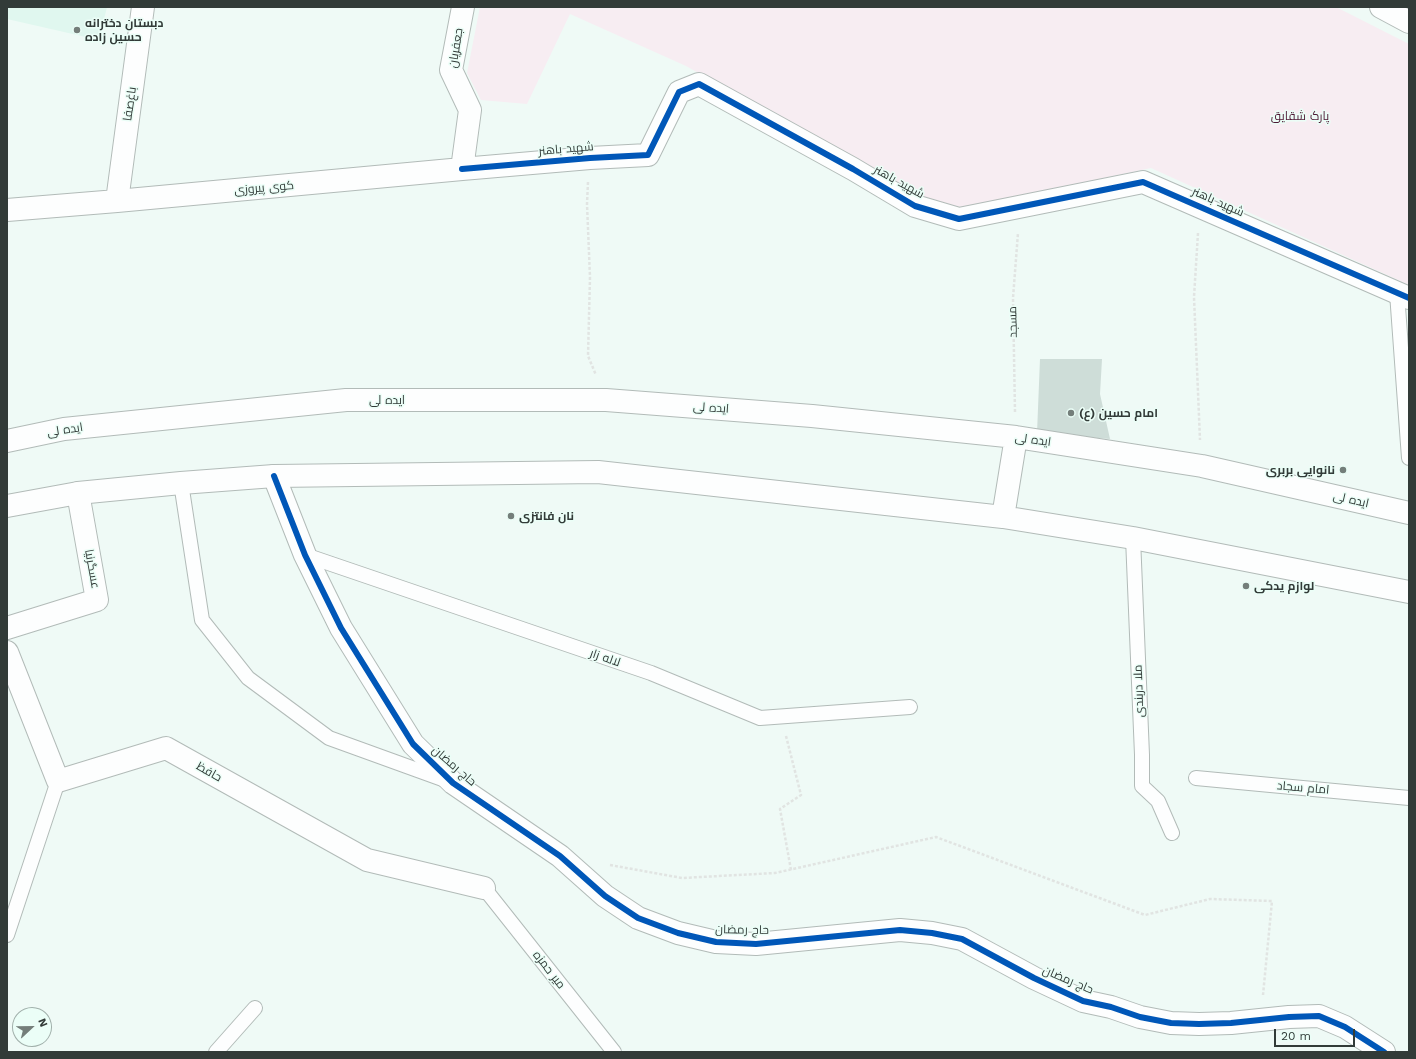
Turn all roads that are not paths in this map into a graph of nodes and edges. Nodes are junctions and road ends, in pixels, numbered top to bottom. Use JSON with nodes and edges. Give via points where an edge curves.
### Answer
{"nodes":[{"id":1,"x":144,"y":7,"type":"edge"},
{"id":2,"x":463,"y":7,"type":"edge"},
{"id":3,"x":1381,"y":7,"type":"edge"},
{"id":4,"x":1409,"y":22,"type":"edge"},
{"id":5,"x":462,"y":169,"type":"junction"},
{"id":6,"x":117,"y":201,"type":"junction"},
{"id":7,"x":7,"y":210,"type":"edge"},
{"id":8,"x":1403,"y":296,"type":"edge"},
{"id":9,"x":1016,"y":437,"type":"junction"},
{"id":10,"x":7,"y":441,"type":"edge"},
{"id":11,"x":1409,"y":458,"type":"edge"},
{"id":12,"x":274,"y":476,"type":"junction"},
{"id":13,"x":181,"y":483,"type":"junction"},
{"id":14,"x":78,"y":493,"type":"junction"},
{"id":15,"x":7,"y":506,"type":"edge"},
{"id":16,"x":1409,"y":513,"type":"edge"},
{"id":17,"x":1003,"y":517,"type":"junction"},
{"id":18,"x":1133,"y":538,"type":"junction"},
{"id":19,"x":305,"y":555,"type":"junction"},
{"id":20,"x":1409,"y":592,"type":"edge"},
{"id":21,"x":7,"y":628,"type":"edge"},
{"id":22,"x":7,"y":652,"type":"edge"},
{"id":23,"x":910,"y":707,"type":"dead end"},
{"id":24,"x":1196,"y":778,"type":"dead end"},
{"id":25,"x":58,"y":781,"type":"junction"},
{"id":26,"x":453,"y":783,"type":"junction"},
{"id":27,"x":1409,"y":798,"type":"edge"},
{"id":28,"x":1172,"y":833,"type":"dead end"},
{"id":29,"x":484,"y":888,"type":"joint"},
{"id":30,"x":7,"y":935,"type":"edge"},
{"id":31,"x":255,"y":1008,"type":"dead end"},
{"id":32,"x":216,"y":1052,"type":"edge"},
{"id":33,"x":614,"y":1052,"type":"edge"},
{"id":34,"x":1384,"y":1052,"type":"edge"}],
"edges":[{"from":1,"to":6,"type":"street","name":"باغ‌صفا"},
{"from":2,"to":5,"type":"street","name":"جعفریان","via":[[450,70],[470,110]]},
{"from":3,"to":4,"type":"street"},
{"from":5,"to":6,"type":"street","name":"کوی پیروزی"},
{"from":5,"to":8,"type":"street","name":"شهید باهنر","via":[[648,155],[679,92],[699,84],[916,206],[959,219],[1143,182]]},
{"from":6,"to":7,"type":"street","name":"کوی پیروزی"},
{"from":8,"to":11,"type":"lane"},
{"from":9,"to":10,"type":"street","name":"ایده لى","via":[[812,416],[606,400],[346,400],[64,429]]},
{"from":9,"to":16,"type":"street","name":"ایده لى","via":[[1202,466]]},
{"from":9,"to":17,"type":"street"},
{"from":12,"to":13,"type":"street"},
{"from":12,"to":17,"type":"street","via":[[598,472]]},
{"from":12,"to":19,"type":"street","name":"حاج رمضان"},
{"from":13,"to":14,"type":"street"},
{"from":13,"to":26,"type":"lane","via":[[202,620],[248,678],[329,738]]},
{"from":14,"to":15,"type":"street"},
{"from":14,"to":21,"type":"street","name":"عسگرنیا","via":[[97,600]]},
{"from":17,"to":18,"type":"street"},
{"from":18,"to":20,"type":"street"},
{"from":18,"to":28,"type":"lane","name":"ملا دربندی","via":[[1142,786],[1158,801]]},
{"from":19,"to":23,"type":"lane","name":"لاله زار","via":[[651,673],[760,718]]},
{"from":19,"to":26,"type":"street","name":"حاج رمضان","via":[[341,628],[412,744]]},
{"from":22,"to":25,"type":"street"},
{"from":24,"to":27,"type":"lane","name":"امام سجاد"},
{"from":25,"to":29,"type":"street","name":"حافظ","via":[[166,748],[367,860]]},
{"from":25,"to":30,"type":"lane"},
{"from":26,"to":34,"type":"street","name":"حاج رمضان","via":[[560,856],[605,896],[638,918],[678,933],[716,942],[756,944],[900,930],[962,939],[1083,1001],[1112,1007],[1140,1017],[1199,1024],[1319,1016],[1345,1027]]},
{"from":29,"to":33,"type":"lane","name":"میر حمزه"},
{"from":31,"to":32,"type":"lane"}]}
